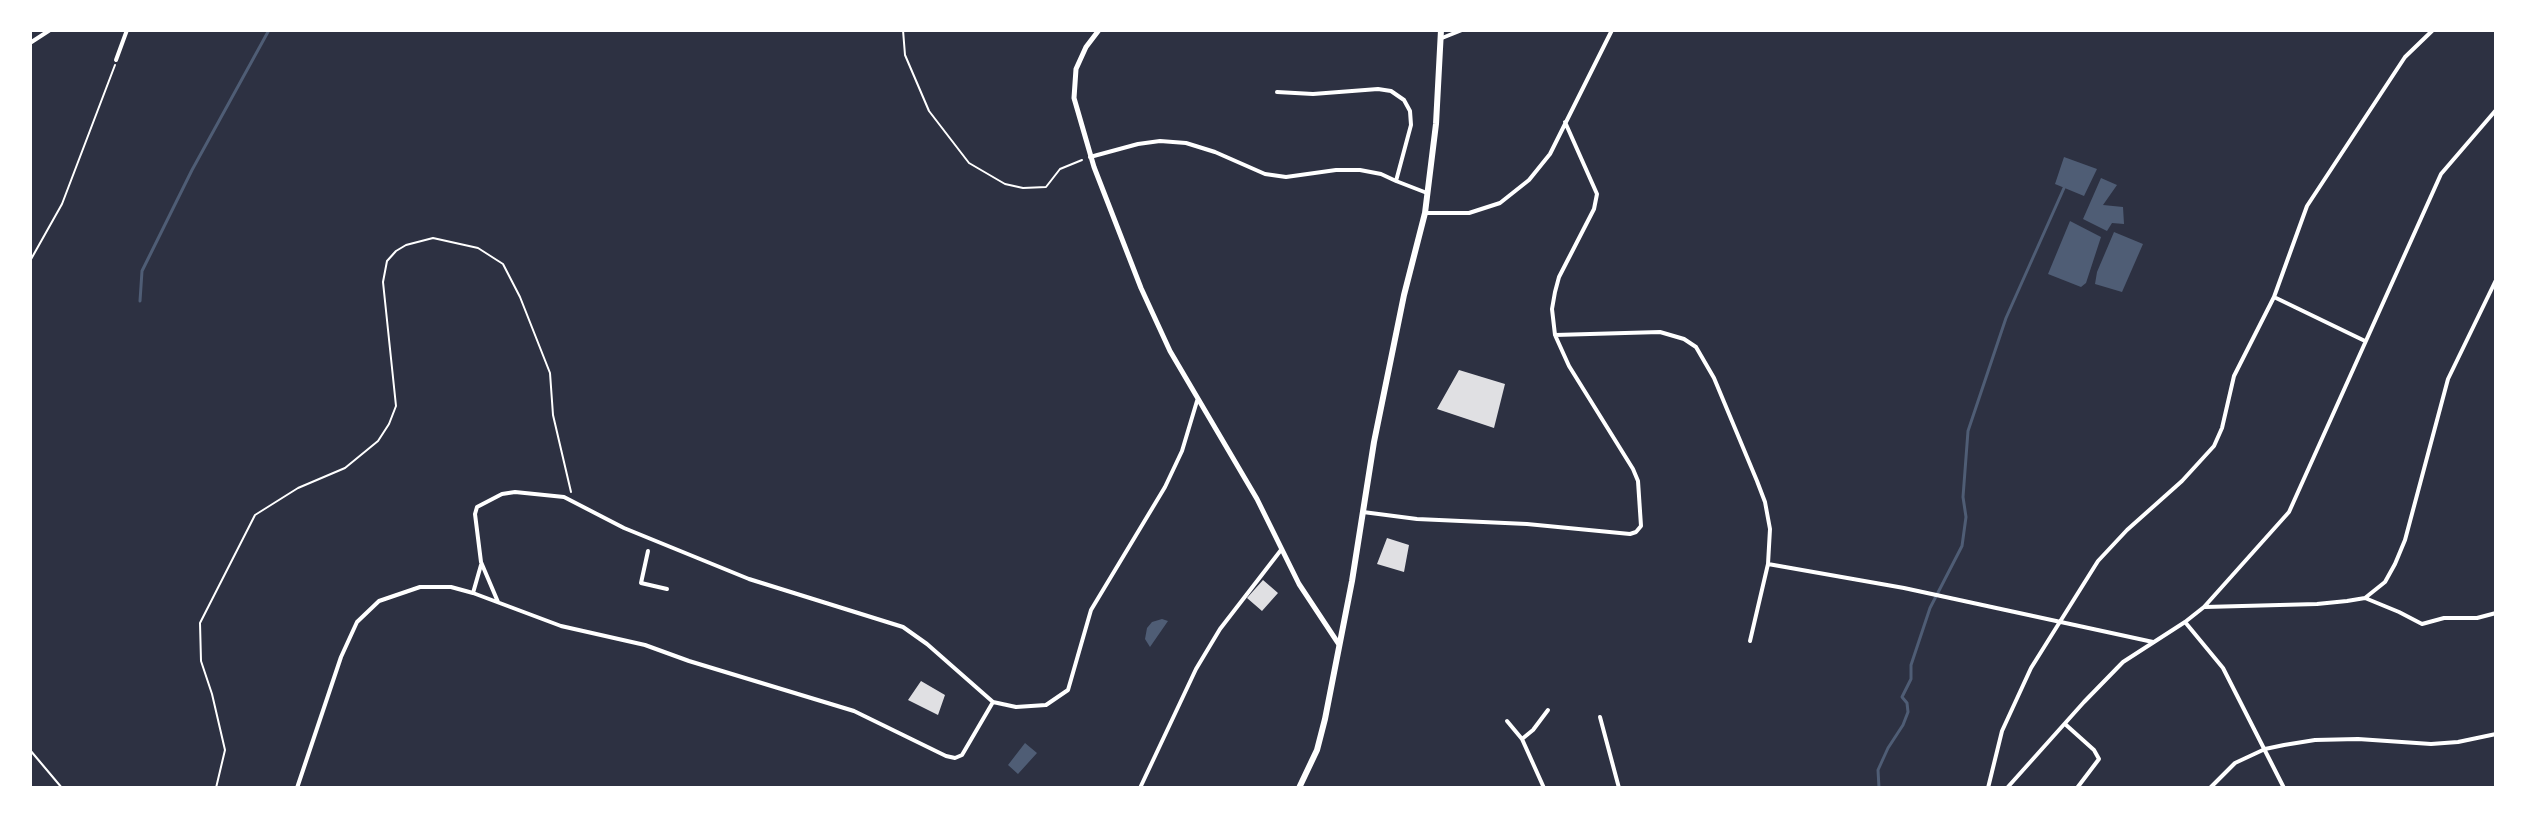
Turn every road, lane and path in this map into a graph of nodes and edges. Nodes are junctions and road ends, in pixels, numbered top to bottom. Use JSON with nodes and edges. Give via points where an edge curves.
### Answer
{"nodes":[{"id":1,"x":50,"y":30,"type":"edge"},
{"id":2,"x":127,"y":30,"type":"edge"},
{"id":3,"x":903,"y":30,"type":"edge"},
{"id":4,"x":1099,"y":30,"type":"edge"},
{"id":5,"x":1441,"y":30,"type":"edge"},
{"id":6,"x":1462,"y":30,"type":"edge"},
{"id":7,"x":1612,"y":30,"type":"edge"},
{"id":8,"x":2433,"y":30,"type":"edge"},
{"id":9,"x":1441,"y":39,"type":"junction"},
{"id":10,"x":30,"y":43,"type":"edge"},
{"id":11,"x":116,"y":60,"type":"joint"},
{"id":12,"x":1277,"y":92,"type":"dead end"},
{"id":13,"x":2496,"y":110,"type":"edge"},
{"id":14,"x":1565,"y":122,"type":"junction"},
{"id":15,"x":1090,"y":157,"type":"junction"},
{"id":16,"x":1396,"y":181,"type":"junction"},
{"id":17,"x":1428,"y":193,"type":"junction"},
{"id":18,"x":1425,"y":213,"type":"junction"},
{"id":19,"x":30,"y":261,"type":"edge"},
{"id":20,"x":2496,"y":280,"type":"edge"},
{"id":21,"x":2274,"y":297,"type":"junction"},
{"id":22,"x":1555,"y":335,"type":"junction"},
{"id":23,"x":2366,"y":341,"type":"junction"},
{"id":24,"x":1197,"y":401,"type":"junction"},
{"id":25,"x":574,"y":504,"type":"junction"},
{"id":26,"x":1363,"y":512,"type":"junction"},
{"id":27,"x":1283,"y":548,"type":"junction"},
{"id":28,"x":648,"y":551,"type":"dead end"},
{"id":29,"x":481,"y":562,"type":"junction"},
{"id":30,"x":1768,"y":564,"type":"junction"},
{"id":31,"x":667,"y":589,"type":"dead end"},
{"id":32,"x":473,"y":593,"type":"junction"},
{"id":33,"x":2365,"y":598,"type":"junction"},
{"id":34,"x":498,"y":602,"type":"junction"},
{"id":35,"x":2204,"y":607,"type":"junction"},
{"id":36,"x":2496,"y":613,"type":"edge"},
{"id":37,"x":2185,"y":622,"type":"junction"},
{"id":38,"x":2058,"y":623,"type":"junction"},
{"id":39,"x":1750,"y":641,"type":"dead end"},
{"id":40,"x":2153,"y":642,"type":"junction"},
{"id":41,"x":1338,"y":643,"type":"junction"},
{"id":42,"x":993,"y":702,"type":"junction"},
{"id":43,"x":1548,"y":710,"type":"dead end"},
{"id":44,"x":1600,"y":717,"type":"dead end"},
{"id":45,"x":1507,"y":721,"type":"dead end"},
{"id":46,"x":2065,"y":724,"type":"junction"},
{"id":47,"x":2496,"y":734,"type":"edge"},
{"id":48,"x":1522,"y":739,"type":"junction"},
{"id":49,"x":2265,"y":749,"type":"junction"},
{"id":50,"x":30,"y":750,"type":"edge"},
{"id":51,"x":62,"y":788,"type":"edge"},
{"id":52,"x":216,"y":788,"type":"edge"},
{"id":53,"x":297,"y":788,"type":"edge"},
{"id":54,"x":1140,"y":788,"type":"edge"},
{"id":55,"x":1299,"y":788,"type":"edge"},
{"id":56,"x":1544,"y":788,"type":"edge"},
{"id":57,"x":1619,"y":788,"type":"edge"},
{"id":58,"x":1988,"y":788,"type":"edge"},
{"id":59,"x":2007,"y":788,"type":"edge"},
{"id":60,"x":2077,"y":788,"type":"edge"},
{"id":61,"x":2210,"y":788,"type":"edge"},
{"id":62,"x":2284,"y":788,"type":"edge"}],
"edges":[{"from":1,"to":10,"type":"street"},
{"from":2,"to":11,"type":"street"},
{"from":3,"to":15,"type":"path","via":[[905,55],[929,111],[969,163],[1005,184],[1046,187],[1060,169]]},
{"from":4,"to":15,"type":"street","via":[[1076,69],[1074,98]]},
{"from":5,"to":9,"type":"main road"},
{"from":6,"to":9,"type":"street"},
{"from":7,"to":14,"type":"street"},
{"from":8,"to":21,"type":"street","via":[[2405,57],[2307,206]]},
{"from":9,"to":17,"type":"main road"},
{"from":11,"to":19,"type":"path","via":[[62,204]]},
{"from":12,"to":16,"type":"street","via":[[1378,89],[1404,100],[1411,125]]},
{"from":13,"to":23,"type":"street","via":[[2441,174]]},
{"from":14,"to":18,"type":"street","via":[[1536,172],[1500,203],[1469,213]]},
{"from":14,"to":22,"type":"street","via":[[1597,194],[1559,277],[1552,309]]},
{"from":15,"to":16,"type":"street","via":[[1138,144],[1186,143],[1265,174],[1360,170]]},
{"from":15,"to":24,"type":"street","via":[[1141,288]]},
{"from":16,"to":17,"type":"street"},
{"from":17,"to":18,"type":"main road"},
{"from":18,"to":26,"type":"main road"},
{"from":20,"to":33,"type":"street","via":[[2448,379],[2405,540],[2385,582]]},
{"from":21,"to":23,"type":"street"},
{"from":21,"to":38,"type":"street","via":[[2234,376],[2214,446],[2098,561]]},
{"from":22,"to":26,"type":"street","via":[[1633,469],[1642,517],[1636,532]]},
{"from":22,"to":30,"type":"street","via":[[1660,332],[1696,347],[1765,502]]},
{"from":23,"to":35,"type":"street","via":[[2289,512]]},
{"from":24,"to":27,"type":"street"},
{"from":24,"to":42,"type":"street","via":[[1165,487],[1091,610],[1068,690],[1046,705]]},
{"from":25,"to":29,"type":"street","via":[[564,497],[515,492],[482,502],[475,514]]},
{"from":25,"to":42,"type":"street","via":[[749,579],[894,623],[927,644]]},
{"from":25,"to":52,"type":"path","via":[[553,415],[550,373],[503,264],[478,248],[433,238],[396,251],[387,261],[383,282],[396,406],[389,424],[372,447],[345,468],[298,488],[255,515],[200,623],[201,661],[225,750]]},
{"from":26,"to":41,"type":"main road"},
{"from":27,"to":41,"type":"street","via":[[1299,584]]},
{"from":27,"to":54,"type":"street","via":[[1204,656]]},
{"from":28,"to":31,"type":"street","via":[[641,583]]},
{"from":29,"to":32,"type":"street"},
{"from":29,"to":34,"type":"street"},
{"from":30,"to":38,"type":"street"},
{"from":30,"to":39,"type":"street"},
{"from":32,"to":34,"type":"street"},
{"from":32,"to":53,"type":"street","via":[[451,587],[414,588],[379,601],[363,614],[341,657]]},
{"from":33,"to":35,"type":"street"},
{"from":33,"to":36,"type":"street","via":[[2422,624]]},
{"from":34,"to":42,"type":"street","via":[[561,626],[645,645],[854,711],[955,758],[968,747]]},
{"from":35,"to":37,"type":"street"},
{"from":37,"to":40,"type":"street"},
{"from":37,"to":49,"type":"street","via":[[2223,668]]},
{"from":38,"to":40,"type":"street"},
{"from":38,"to":58,"type":"street","via":[[2016,697]]},
{"from":40,"to":46,"type":"street","via":[[2123,662]]},
{"from":41,"to":55,"type":"main road","via":[[1317,750]]},
{"from":43,"to":48,"type":"street"},
{"from":44,"to":57,"type":"street"},
{"from":45,"to":48,"type":"street"},
{"from":46,"to":59,"type":"street"},
{"from":46,"to":60,"type":"street","via":[[2099,759]]},
{"from":47,"to":49,"type":"street","via":[[2431,744],[2315,740]]},
{"from":48,"to":56,"type":"street"},
{"from":49,"to":61,"type":"street","via":[[2235,763]]},
{"from":49,"to":62,"type":"street"},
{"from":50,"to":51,"type":"path"}]}
